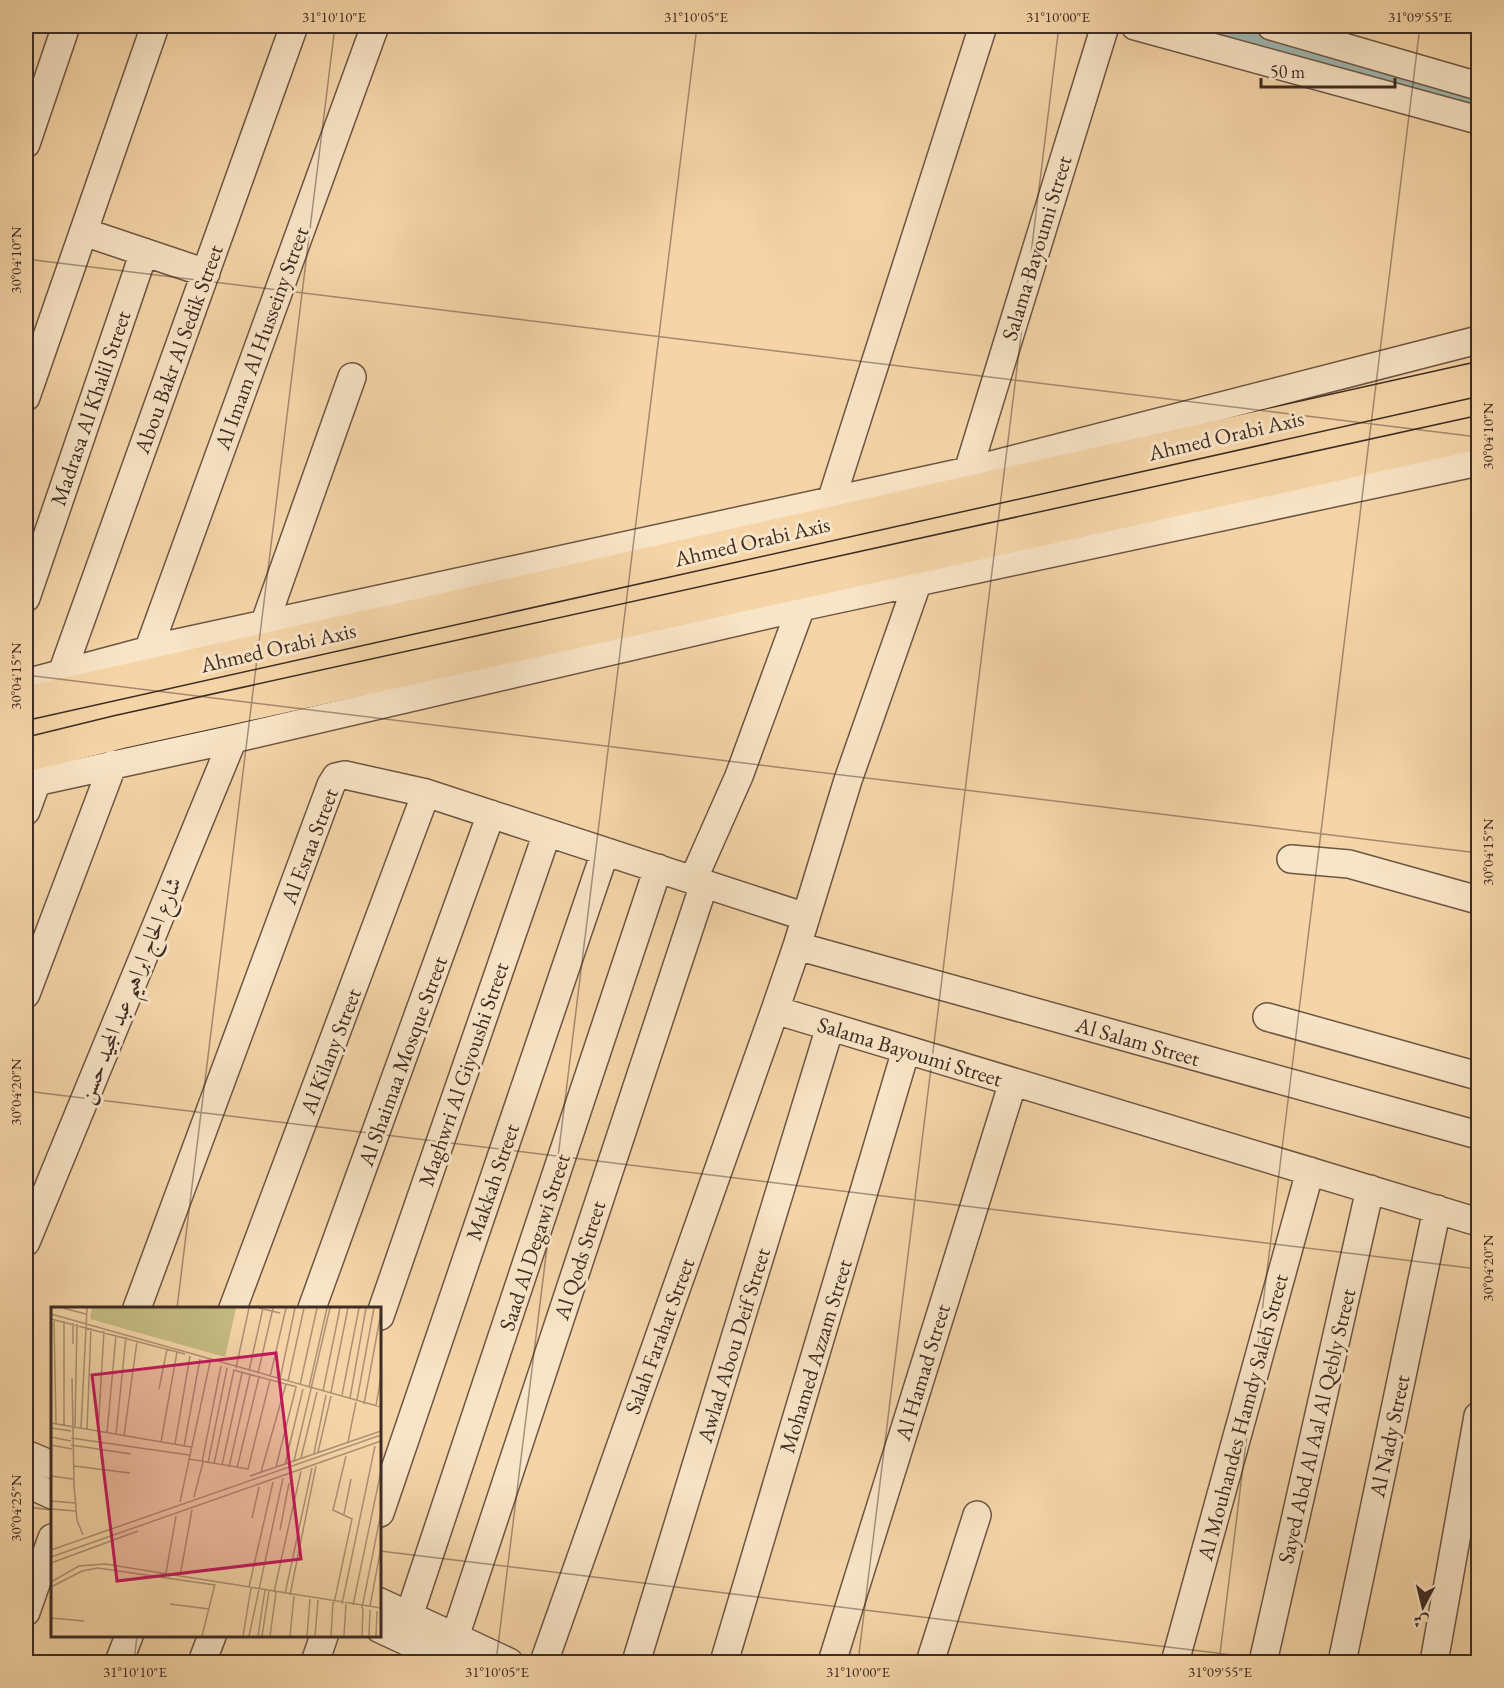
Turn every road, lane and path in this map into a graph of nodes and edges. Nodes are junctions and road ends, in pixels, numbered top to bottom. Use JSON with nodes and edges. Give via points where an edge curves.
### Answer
{"nodes":[{"id":1,"x":66,"y":26,"type":"edge"},
{"id":2,"x":155,"y":26,"type":"edge"},
{"id":3,"x":294,"y":26,"type":"edge"},
{"id":4,"x":375,"y":26,"type":"edge"},
{"id":5,"x":983,"y":26,"type":"edge"},
{"id":6,"x":1105,"y":26,"type":"edge"},
{"id":7,"x":1135,"y":26,"type":"edge"},
{"id":8,"x":1271,"y":26,"type":"edge"},
{"id":9,"x":1479,"y":86,"type":"edge"},
{"id":10,"x":1479,"y":120,"type":"edge"},
{"id":11,"x":26,"y":144,"type":"edge"},
{"id":12,"x":84,"y":232,"type":"junction"},
{"id":13,"x":144,"y":252,"type":"junction"},
{"id":14,"x":206,"y":273,"type":"junction"},
{"id":15,"x":1479,"y":340,"type":"edge"},
{"id":16,"x":352,"y":377,"type":"dead end"},
{"id":17,"x":1479,"y":379,"type":"edge"},
{"id":18,"x":26,"y":397,"type":"edge"},
{"id":19,"x":1479,"y":433,"type":"edge"},
{"id":20,"x":1479,"y":462,"type":"edge"},
{"id":21,"x":968,"y":471,"type":"junction"},
{"id":22,"x":831,"y":501,"type":"junction"},
{"id":23,"x":918,"y":581,"type":"junction"},
{"id":24,"x":26,"y":598,"type":"edge"},
{"id":25,"x":801,"y":607,"type":"junction"},
{"id":26,"x":264,"y":625,"type":"junction"},
{"id":27,"x":148,"y":651,"type":"junction"},
{"id":28,"x":62,"y":673,"type":"junction"},
{"id":29,"x":26,"y":683,"type":"edge"},
{"id":30,"x":26,"y":703,"type":"edge"},
{"id":31,"x":233,"y":739,"type":"junction"},
{"id":32,"x":113,"y":764,"type":"junction"},
{"id":33,"x":29,"y":773,"type":"edge"},
{"id":34,"x":426,"y":793,"type":"junction"},
{"id":35,"x":26,"y":811,"type":"edge"},
{"id":36,"x":491,"y":814,"type":"junction"},
{"id":37,"x":547,"y":832,"type":"junction"},
{"id":38,"x":605,"y":852,"type":"junction"},
{"id":39,"x":1292,"y":859,"type":"dead end"},
{"id":40,"x":658,"y":868,"type":"junction"},
{"id":41,"x":699,"y":882,"type":"junction"},
{"id":42,"x":1479,"y":900,"type":"edge"},
{"id":43,"x":806,"y":917,"type":"junction"},
{"id":44,"x":797,"y":946,"type":"junction"},
{"id":45,"x":26,"y":994,"type":"edge"},
{"id":46,"x":775,"y":1010,"type":"junction"},
{"id":47,"x":1267,"y":1017,"type":"dead end"},
{"id":48,"x":830,"y":1027,"type":"junction"},
{"id":49,"x":906,"y":1050,"type":"junction"},
{"id":50,"x":1479,"y":1076,"type":"edge"},
{"id":51,"x":1013,"y":1082,"type":"junction"},
{"id":52,"x":1479,"y":1135,"type":"edge"},
{"id":53,"x":1310,"y":1171,"type":"junction"},
{"id":54,"x":1370,"y":1189,"type":"junction"},
{"id":55,"x":1437,"y":1209,"type":"junction"},
{"id":56,"x":1479,"y":1222,"type":"edge"},
{"id":57,"x":26,"y":1242,"type":"edge"},
{"id":58,"x":137,"y":1307,"type":"edge"},
{"id":59,"x":233,"y":1307,"type":"edge"},
{"id":60,"x":312,"y":1307,"type":"edge"},
{"id":61,"x":381,"y":1313,"type":"edge"},
{"id":62,"x":1479,"y":1416,"type":"edge"},
{"id":63,"x":26,"y":1454,"type":"edge"},
{"id":64,"x":51,"y":1465,"type":"edge"},
{"id":65,"x":26,"y":1483,"type":"edge"},
{"id":66,"x":51,"y":1495,"type":"edge"},
{"id":67,"x":381,"y":1509,"type":"edge"},
{"id":68,"x":977,"y":1515,"type":"dead end"},
{"id":69,"x":51,"y":1541,"type":"edge"},
{"id":70,"x":381,"y":1602,"type":"edge"},
{"id":71,"x":26,"y":1612,"type":"edge"},
{"id":72,"x":410,"y":1616,"type":"junction"},
{"id":73,"x":381,"y":1629,"type":"edge"},
{"id":74,"x":128,"y":1637,"type":"edge"},
{"id":75,"x":211,"y":1637,"type":"edge"},
{"id":76,"x":323,"y":1637,"type":"edge"},
{"id":77,"x":453,"y":1650,"type":"edge"},
{"id":78,"x":119,"y":1662,"type":"edge"},
{"id":79,"x":202,"y":1662,"type":"edge"},
{"id":80,"x":315,"y":1662,"type":"edge"},
{"id":81,"x":509,"y":1662,"type":"edge"},
{"id":82,"x":543,"y":1662,"type":"edge"},
{"id":83,"x":636,"y":1662,"type":"edge"},
{"id":84,"x":724,"y":1662,"type":"edge"},
{"id":85,"x":832,"y":1662,"type":"edge"},
{"id":86,"x":930,"y":1662,"type":"edge"},
{"id":87,"x":1175,"y":1662,"type":"edge"},
{"id":88,"x":1263,"y":1662,"type":"edge"},
{"id":89,"x":1341,"y":1662,"type":"edge"},
{"id":90,"x":1434,"y":1662,"type":"edge"}],
"edges":[{"from":1,"to":11,"type":"street"},
{"from":2,"to":12,"type":"street"},
{"from":3,"to":14,"type":"street","name":"Abou Bakr Al Sedik Street"},
{"from":4,"to":27,"type":"street","name":"Al Imam Al Husseiny Street"},
{"from":5,"to":22,"type":"street"},
{"from":6,"to":21,"type":"street","name":"Salama Bayoumi Street"},
{"from":7,"to":10,"type":"street"},
{"from":8,"to":9,"type":"street"},
{"from":12,"to":13,"type":"street"},
{"from":12,"to":18,"type":"street"},
{"from":13,"to":14,"type":"street"},
{"from":13,"to":24,"type":"street","name":"Madrasa Al Khalil Street"},
{"from":14,"to":28,"type":"street","name":"Abou Bakr Al Sedik Street"},
{"from":15,"to":21,"type":"street"},
{"from":16,"to":26,"type":"street"},
{"from":17,"to":30,"type":"highway","name":"Ahmed Orabi Axis"},
{"from":19,"to":33,"type":"highway","via":[[120,732]]},
{"from":20,"to":23,"type":"street"},
{"from":21,"to":22,"type":"street"},
{"from":22,"to":26,"type":"street"},
{"from":23,"to":25,"type":"street"},
{"from":23,"to":43,"type":"street","via":[[848,780]]},
{"from":25,"to":31,"type":"street"},
{"from":25,"to":41,"type":"street","name":"Al Qods Street"},
{"from":26,"to":27,"type":"street"},
{"from":27,"to":28,"type":"street"},
{"from":28,"to":29,"type":"street"},
{"from":31,"to":32,"type":"street"},
{"from":31,"to":57,"type":"street","name":"شارع الحاج ابراهيم عبد المجيد حسن"},
{"from":32,"to":33,"type":"street"},
{"from":32,"to":45,"type":"street"},
{"from":33,"to":35,"type":"street"},
{"from":34,"to":36,"type":"street","name":"Al Esraa Street"},
{"from":34,"to":58,"type":"street","name":"Al Esraa Street","via":[[345,775],[336,777],[331,785]]},
{"from":34,"to":59,"type":"street","name":"Al Kilany Street"},
{"from":36,"to":37,"type":"street","name":"Al Esraa Street"},
{"from":36,"to":60,"type":"street","name":"Al Shaimaa Mosque Street"},
{"from":37,"to":38,"type":"street","name":"Al Esraa Street"},
{"from":37,"to":61,"type":"street","name":"Maghwri Al Giyoushi Street"},
{"from":38,"to":40,"type":"street","name":"Al Esraa Street"},
{"from":38,"to":67,"type":"street","name":"Makkah Street"},
{"from":39,"to":42,"type":"street","via":[[1349,864]]},
{"from":40,"to":41,"type":"street","name":"Al Esraa Street"},
{"from":40,"to":72,"type":"street","name":"Saad Al Degawi Street"},
{"from":41,"to":43,"type":"street","name":"Al Esraa Street"},
{"from":41,"to":77,"type":"street","name":"Al Qods Street"},
{"from":43,"to":44,"type":"street"},
{"from":44,"to":46,"type":"street"},
{"from":44,"to":52,"type":"street","name":"Al Salam Street"},
{"from":46,"to":48,"type":"street","name":"Salama Bayoumi Street"},
{"from":46,"to":82,"type":"street","name":"Salah Farahat Street"},
{"from":47,"to":50,"type":"street"},
{"from":48,"to":49,"type":"street","name":"Salama Bayoumi Street"},
{"from":48,"to":83,"type":"street","name":"Awlad Abou Deif Street"},
{"from":49,"to":51,"type":"street","name":"Salama Bayoumi Street"},
{"from":49,"to":84,"type":"street","name":"Mohamed Azzam Street"},
{"from":51,"to":53,"type":"street","name":"Salama Bayoumi Street"},
{"from":51,"to":85,"type":"street","name":"Al Hamad Street"},
{"from":53,"to":54,"type":"street","name":"Salama Bayoumi Street"},
{"from":53,"to":87,"type":"street","name":"Al Mouhandes Hamdy Saleh Street"},
{"from":54,"to":55,"type":"street","name":"Salama Bayoumi Street"},
{"from":54,"to":88,"type":"street","name":"Sayed Abd Al Aal Al Qebly Street"},
{"from":55,"to":56,"type":"street","name":"Salama Bayoumi Street"},
{"from":55,"to":89,"type":"street","name":"Al Nady Street"},
{"from":62,"to":90,"type":"street"},
{"from":63,"to":64,"type":"street"},
{"from":65,"to":66,"type":"street"},
{"from":68,"to":86,"type":"street"},
{"from":69,"to":71,"type":"street"},
{"from":70,"to":72,"type":"street"},
{"from":72,"to":77,"type":"street"},
{"from":73,"to":77,"type":"street"},
{"from":74,"to":78,"type":"street"},
{"from":75,"to":79,"type":"street"},
{"from":76,"to":80,"type":"street"},
{"from":77,"to":81,"type":"street"}]}
